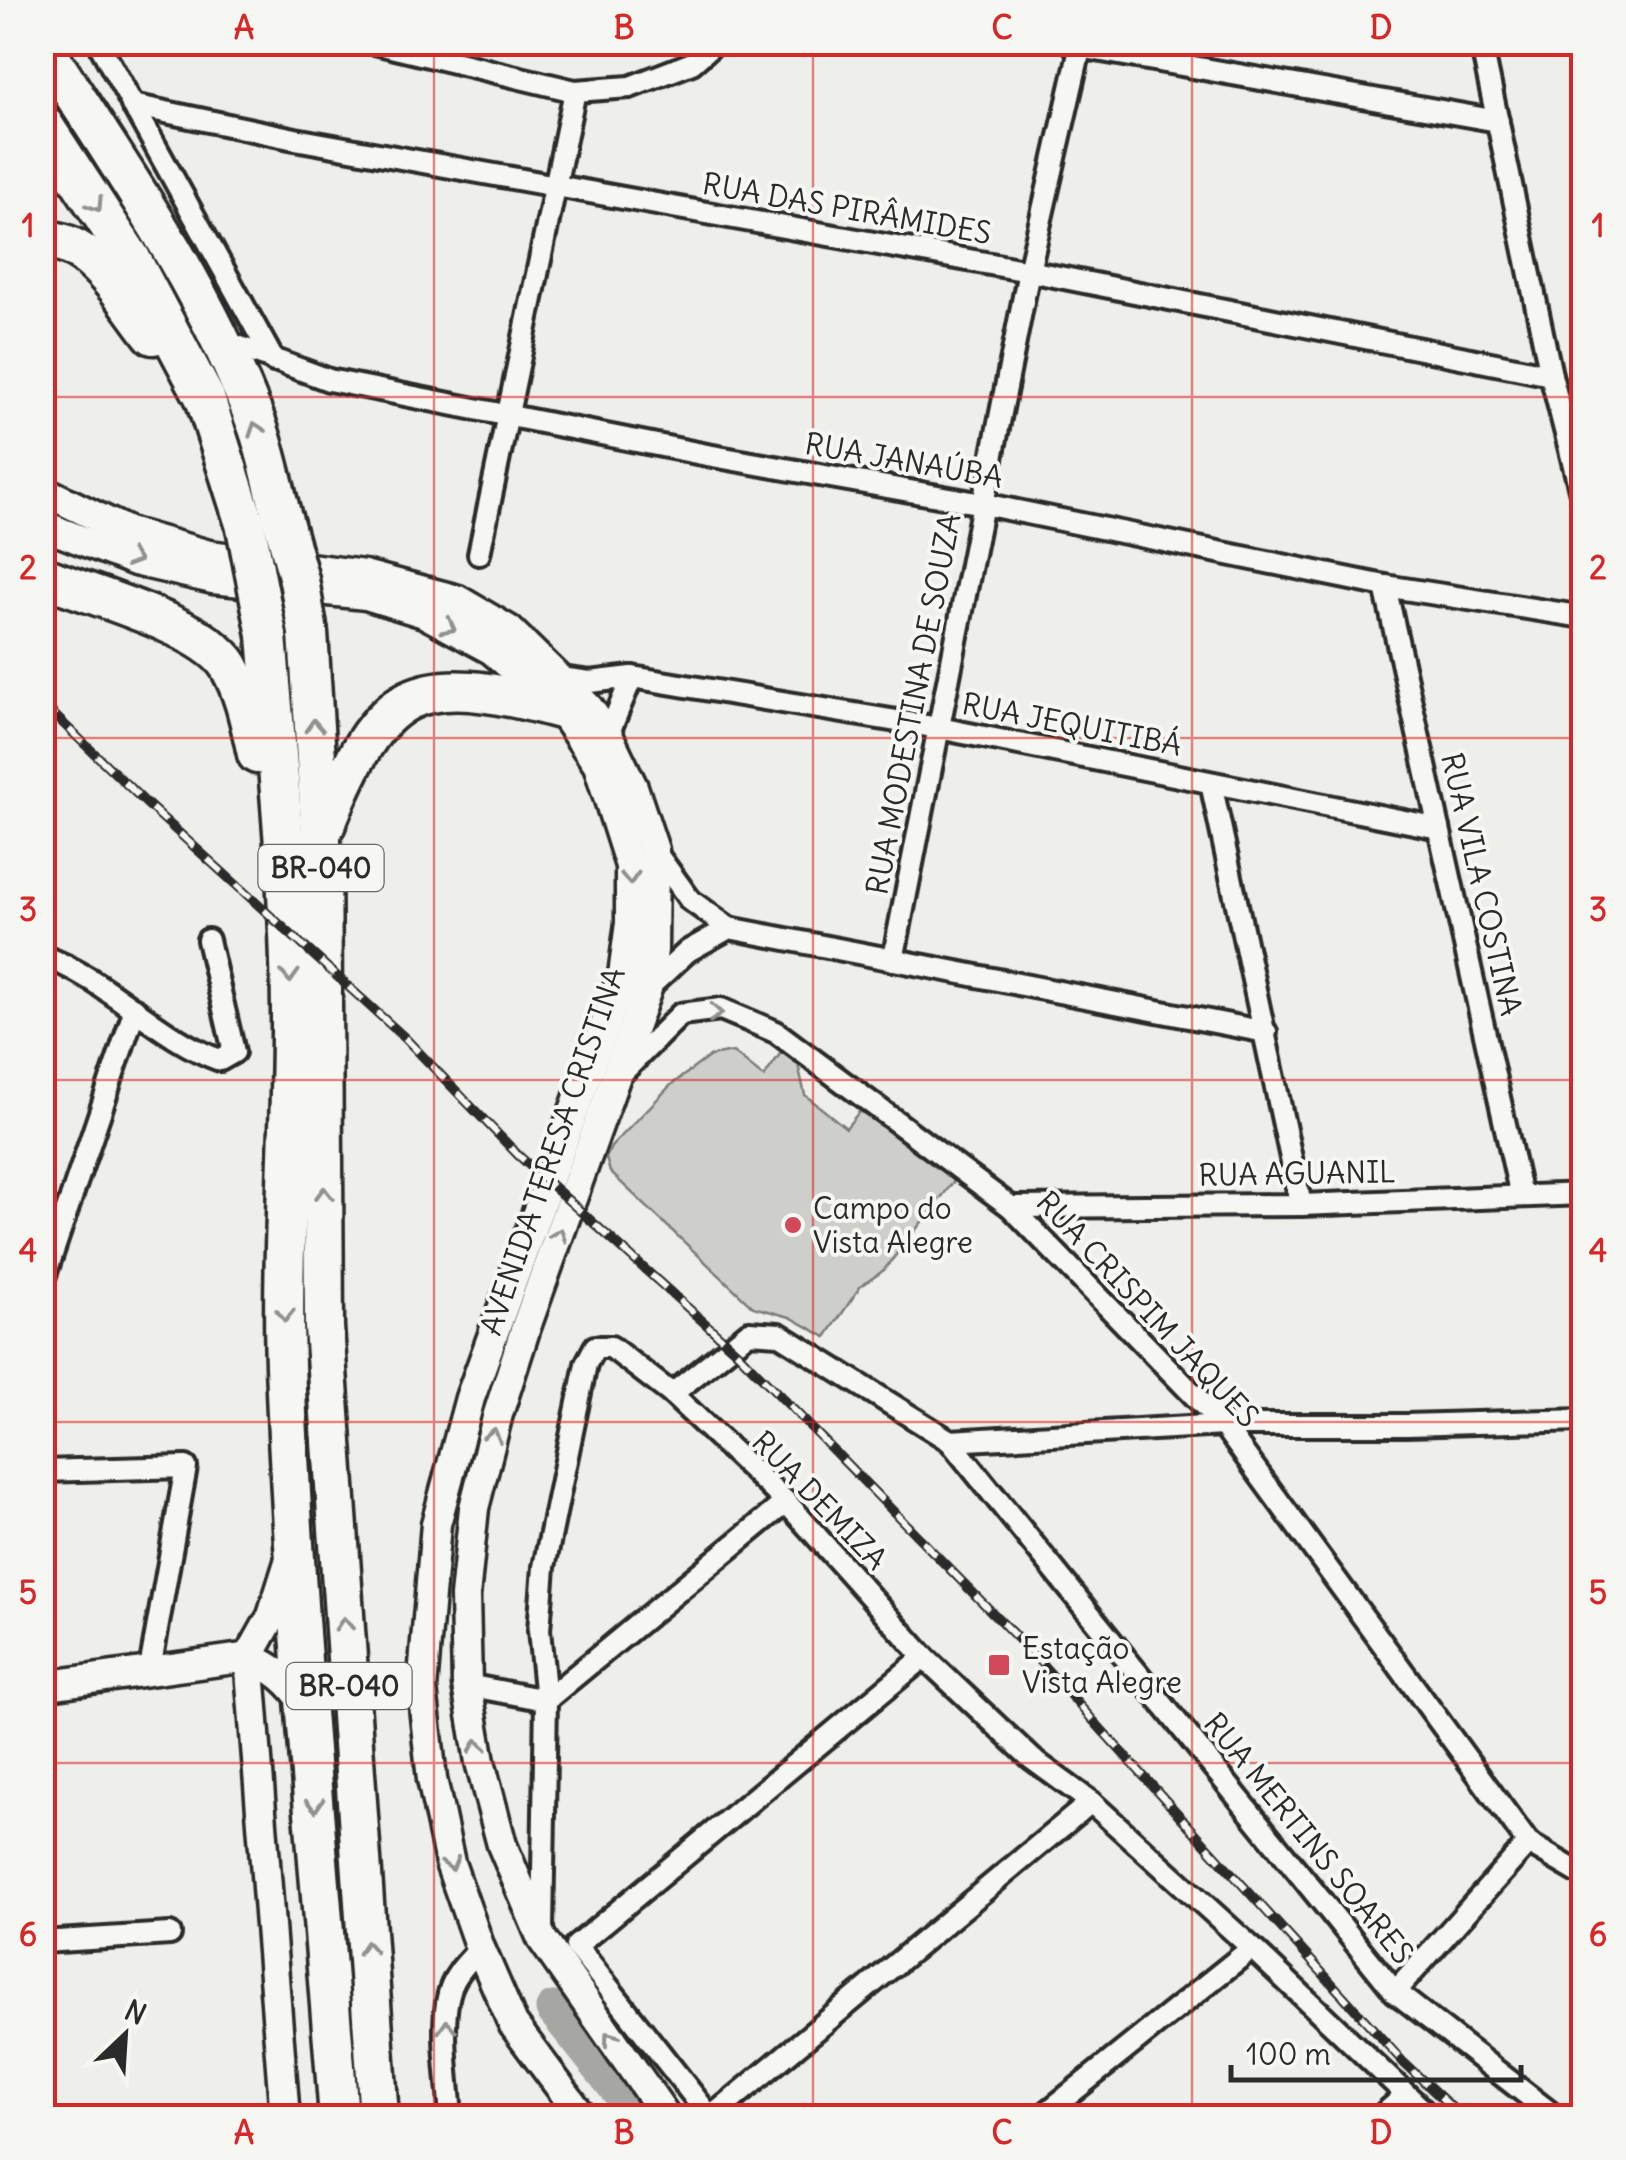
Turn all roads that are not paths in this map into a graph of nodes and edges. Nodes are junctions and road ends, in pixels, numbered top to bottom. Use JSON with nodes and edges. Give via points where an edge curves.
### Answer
{"nodes":[{"id":1,"x":98,"y":42,"type":"edge"},
{"id":2,"x":370,"y":42,"type":"edge"},
{"id":3,"x":716,"y":42,"type":"edge"},
{"id":4,"x":1481,"y":42,"type":"edge"},
{"id":5,"x":1079,"y":45,"type":"edge"},
{"id":6,"x":42,"y":46,"type":"edge"},
{"id":7,"x":575,"y":90,"type":"junction"},
{"id":8,"x":132,"y":105,"type":"junction"},
{"id":9,"x":1498,"y":122,"type":"junction"},
{"id":10,"x":42,"y":123,"type":"edge"},
{"id":11,"x":554,"y":186,"type":"junction"},
{"id":12,"x":42,"y":241,"type":"edge"},
{"id":13,"x":1029,"y":271,"type":"junction"},
{"id":14,"x":219,"y":340,"type":"junction"},
{"id":15,"x":274,"y":361,"type":"junction"},
{"id":16,"x":1551,"y":375,"type":"junction"},
{"id":17,"x":205,"y":398,"type":"junction"},
{"id":18,"x":510,"y":413,"type":"junction"},
{"id":19,"x":42,"y":490,"type":"edge"},
{"id":20,"x":983,"y":504,"type":"junction"},
{"id":21,"x":1584,"y":505,"type":"edge"},
{"id":22,"x":42,"y":525,"type":"edge"},
{"id":23,"x":479,"y":554,"type":"dead end"},
{"id":24,"x":42,"y":576,"type":"edge"},
{"id":25,"x":1385,"y":586,"type":"junction"},
{"id":26,"x":1584,"y":617,"type":"edge"},
{"id":27,"x":632,"y":676,"type":"junction"},
{"id":28,"x":560,"y":693,"type":"junction"},
{"id":29,"x":940,"y":728,"type":"junction"},
{"id":30,"x":608,"y":735,"type":"junction"},
{"id":31,"x":1211,"y":782,"type":"junction"},
{"id":32,"x":1439,"y":828,"type":"junction"},
{"id":33,"x":321,"y":837,"type":"junction"},
{"id":34,"x":654,"y":850,"type":"junction"},
{"id":35,"x":288,"y":906,"type":"junction"},
{"id":36,"x":729,"y":928,"type":"junction"},
{"id":37,"x":208,"y":940,"type":"dead end"},
{"id":38,"x":42,"y":956,"type":"edge"},
{"id":39,"x":893,"y":960,"type":"junction"},
{"id":40,"x":647,"y":989,"type":"junction"},
{"id":41,"x":135,"y":1009,"type":"junction"},
{"id":42,"x":1266,"y":1032,"type":"junction"},
{"id":43,"x":613,"y":1083,"type":"junction"},
{"id":44,"x":1584,"y":1194,"type":"edge"},
{"id":45,"x":1520,"y":1196,"type":"junction"},
{"id":46,"x":1302,"y":1204,"type":"junction"},
{"id":47,"x":1011,"y":1208,"type":"junction"},
{"id":48,"x":42,"y":1284,"type":"edge"},
{"id":49,"x":672,"y":1394,"type":"junction"},
{"id":50,"x":1584,"y":1420,"type":"edge"},
{"id":51,"x":1223,"y":1425,"type":"junction"},
{"id":52,"x":950,"y":1441,"type":"junction"},
{"id":53,"x":42,"y":1471,"type":"edge"},
{"id":54,"x":786,"y":1502,"type":"junction"},
{"id":55,"x":295,"y":1543,"type":"junction"},
{"id":56,"x":249,"y":1656,"type":"junction"},
{"id":57,"x":924,"y":1657,"type":"junction"},
{"id":58,"x":150,"y":1669,"type":"junction"},
{"id":59,"x":467,"y":1684,"type":"junction"},
{"id":60,"x":42,"y":1686,"type":"edge"},
{"id":61,"x":546,"y":1700,"type":"junction"},
{"id":62,"x":308,"y":1707,"type":"junction"},
{"id":63,"x":1091,"y":1802,"type":"junction"},
{"id":64,"x":1528,"y":1843,"type":"junction"},
{"id":65,"x":1584,"y":1876,"type":"edge"},
{"id":66,"x":170,"y":1934,"type":"dead end"},
{"id":67,"x":542,"y":1939,"type":"junction"},
{"id":68,"x":42,"y":1942,"type":"edge"},
{"id":69,"x":480,"y":1948,"type":"junction"},
{"id":70,"x":1252,"y":1948,"type":"junction"},
{"id":71,"x":1395,"y":1992,"type":"junction"},
{"id":72,"x":374,"y":2046,"type":"junction"},
{"id":73,"x":1406,"y":2095,"type":"junction"},
{"id":74,"x":710,"y":2117,"type":"edge"},
{"id":75,"x":285,"y":2118,"type":"edge"},
{"id":76,"x":339,"y":2118,"type":"edge"},
{"id":77,"x":379,"y":2118,"type":"edge"},
{"id":78,"x":395,"y":2118,"type":"edge"},
{"id":79,"x":452,"y":2118,"type":"edge"},
{"id":80,"x":583,"y":2118,"type":"edge"},
{"id":81,"x":667,"y":2118,"type":"edge"},
{"id":82,"x":1040,"y":2118,"type":"edge"},
{"id":83,"x":1379,"y":2118,"type":"edge"},
{"id":84,"x":1431,"y":2118,"type":"edge"},
{"id":85,"x":1557,"y":2118,"type":"edge"}],
"edges":[{"from":1,"to":8,"type":"street"},
{"from":2,"to":7,"type":"street"},
{"from":3,"to":7,"type":"street","via":[[692,63],[630,87]]},
{"from":4,"to":9,"type":"street"},
{"from":5,"to":9,"type":"street"},
{"from":5,"to":13,"type":"street","name":"RUA MODESTINA DE SOUZA"},
{"from":6,"to":14,"type":"highway","number":"BR-040","via":[[174,250]]},
{"from":7,"to":11,"type":"street"},
{"from":8,"to":11,"type":"street","name":"RUA DAS PIRÂMIDES"},
{"from":8,"to":15,"type":"street"},
{"from":9,"to":16,"type":"street"},
{"from":10,"to":17,"type":"highway","number":"BR-040","one_way":true,"via":[[131,258]]},
{"from":11,"to":13,"type":"street","name":"RUA DAS PIRÂMIDES"},
{"from":11,"to":18,"type":"street"},
{"from":12,"to":17,"type":"highway","via":[[85,252]]},
{"from":13,"to":16,"type":"street","name":"RUA DAS PIRÂMIDES"},
{"from":13,"to":20,"type":"street","name":"RUA MODESTINA DE SOUZA"},
{"from":14,"to":15,"type":"street","name":"RUA JANAÚBA"},
{"from":33,"to":14,"type":"highway","number":"BR-040","one_way":true,"bridge":true,"via":[[308,633],[257,426]]},
{"from":15,"to":18,"type":"street","name":"RUA JANAÚBA","via":[[329,380]]},
{"from":16,"to":21,"type":"street"},
{"from":17,"to":35,"type":"highway","number":"BR-040","bridge":true,"via":[[246,527],[267,635]]},
{"from":18,"to":20,"type":"street","name":"RUA JANAÚBA"},
{"from":18,"to":23,"type":"street"},
{"from":19,"to":28,"type":"main road","name":"AVENIDA TERESA CRISTINA","via":[[128,532],[208,554],[364,574],[458,600],[508,630]]},
{"from":20,"to":25,"type":"street","name":"RUA JANAÚBA"},
{"from":20,"to":29,"type":"street","name":"RUA MODESTINA DE SOUZA"},
{"from":22,"to":28,"type":"main road","name":"AVENIDA TERESA CRISTINA","one_way":true,"via":[[134,560],[212,579],[366,595],[424,613]]},
{"from":24,"to":35,"type":"highway","via":[[189,632],[226,662],[246,701]]},
{"from":25,"to":26,"type":"street","name":"RUA JANAÚBA"},
{"from":25,"to":32,"type":"street","name":"RUA VILA COSTINA"},
{"from":27,"to":28,"type":"street","name":"RUA JEQUITIBÁ"},
{"from":27,"to":29,"type":"street","name":"RUA JEQUITIBÁ"},
{"from":27,"to":30,"type":"street"},
{"from":28,"to":30,"type":"main road","name":"AVENIDA TERESA CRISTINA"},
{"from":28,"to":33,"type":"highway","via":[[447,688],[408,699],[365,740]]},
{"from":28,"to":69,"type":"main road","name":"AVENIDA TERESA CRISTINA","one_way":true,"via":[[617,818],[630,866],[630,923],[623,975],[470,1398],[436,1524],[422,1689],[450,1863]]},
{"from":29,"to":31,"type":"street","name":"RUA JEQUITIBÁ"},
{"from":29,"to":39,"type":"street","name":"RUA MODESTINA DE SOUZA"},
{"from":30,"to":34,"type":"main road","name":"AVENIDA TERESA CRISTINA"},
{"from":31,"to":32,"type":"street","name":"RUA JEQUITIBÁ"},
{"from":31,"to":42,"type":"street"},
{"from":32,"to":45,"type":"street","name":"RUA VILA COSTINA"},
{"from":72,"to":33,"type":"highway","number":"BR-040","one_way":true,"via":[[324,1327]]},
{"from":34,"to":36,"type":"street","via":[[690,900]]},
{"from":34,"to":40,"type":"main road","name":"AVENIDA TERESA CRISTINA"},
{"from":35,"to":55,"type":"highway","number":"BR-040","one_way":true,"via":[[285,1364]]},
{"from":36,"to":39,"type":"street"},
{"from":36,"to":40,"type":"street","via":[[688,951]]},
{"from":37,"to":41,"type":"street","via":[[234,1052],[220,1060],[200,1053]]},
{"from":38,"to":41,"type":"street"},
{"from":39,"to":42,"type":"street"},
{"from":40,"to":43,"type":"main road","name":"AVENIDA TERESA CRISTINA"},
{"from":41,"to":48,"type":"street"},
{"from":42,"to":46,"type":"street"},
{"from":43,"to":47,"type":"street","name":"RUA CRISPIM JAQUES","one_way":true,"via":[[681,1014],[721,1009],[776,1032]]},
{"from":59,"to":43,"type":"main road","name":"AVENIDA TERESA CRISTINA","one_way":true,"via":[[465,1597],[474,1508],[526,1327]]},
{"from":44,"to":45,"type":"street","name":"RUA AGUANIL"},
{"from":45,"to":46,"type":"street","name":"RUA AGUANIL"},
{"from":46,"to":47,"type":"street","name":"RUA AGUANIL"},
{"from":47,"to":51,"type":"street","name":"RUA CRISPIM JAQUES"},
{"from":49,"to":52,"type":"street","name":"RUA MERTINS SOARES","via":[[749,1332],[779,1334]]},
{"from":49,"to":54,"type":"street","name":"RUA DEMIZA"},
{"from":49,"to":61,"type":"street","name":"RUA DEMIZA","via":[[611,1347],[596,1346],[586,1364],[544,1567],[539,1630]]},
{"from":50,"to":51,"type":"street"},
{"from":51,"to":52,"type":"street"},
{"from":51,"to":64,"type":"street","name":"RUA CRISPIM JAQUES"},
{"from":52,"to":71,"type":"street","name":"RUA MERTINS SOARES"},
{"from":53,"to":58,"type":"street","via":[[186,1468]]},
{"from":54,"to":57,"type":"street","name":"RUA DEMIZA"},
{"from":54,"to":61,"type":"street"},
{"from":55,"to":56,"type":"main road","via":[[272,1616]]},
{"from":55,"to":62,"type":"highway","number":"BR-040"},
{"from":56,"to":58,"type":"main road"},
{"from":56,"to":62,"type":"main road","via":[[289,1680]]},
{"from":56,"to":75,"type":"main road"},
{"from":57,"to":63,"type":"street","name":"RUA DEMIZA","via":[[1032,1759]]},
{"from":57,"to":74,"type":"street","via":[[576,1946]]},
{"from":58,"to":60,"type":"main road"},
{"from":59,"to":61,"type":"street"},
{"from":67,"to":59,"type":"main road","name":"AVENIDA TERESA CRISTINA","one_way":true,"via":[[502,1845]]},
{"from":61,"to":67,"type":"street","name":"RUA DEMIZA"},
{"from":62,"to":76,"type":"highway","number":"BR-040","one_way":true},
{"from":63,"to":70,"type":"street","name":"RUA DEMIZA"},
{"from":63,"to":74,"type":"street"},
{"from":64,"to":65,"type":"street","name":"RUA CRISPIM JAQUES"},
{"from":64,"to":71,"type":"street"},
{"from":66,"to":68,"type":"street"},
{"from":81,"to":67,"type":"main road","name":"AVENIDA TERESA CRISTINA","one_way":true},
{"from":79,"to":69,"type":"street","one_way":true,"via":[[450,1989]]},
{"from":69,"to":80,"type":"main road","name":"AVENIDA TERESA CRISTINA","via":[[513,2024]]},
{"from":70,"to":73,"type":"street","name":"RUA DEMIZA"},
{"from":70,"to":82,"type":"street"},
{"from":71,"to":85,"type":"street","name":"RUA MERTINS SOARES"},
{"from":72,"to":77,"type":"highway","number":"BR-040"},
{"from":72,"to":78,"type":"highway"},
{"from":73,"to":83,"type":"street"},
{"from":73,"to":84,"type":"street","name":"RUA DEMIZA"}]}
